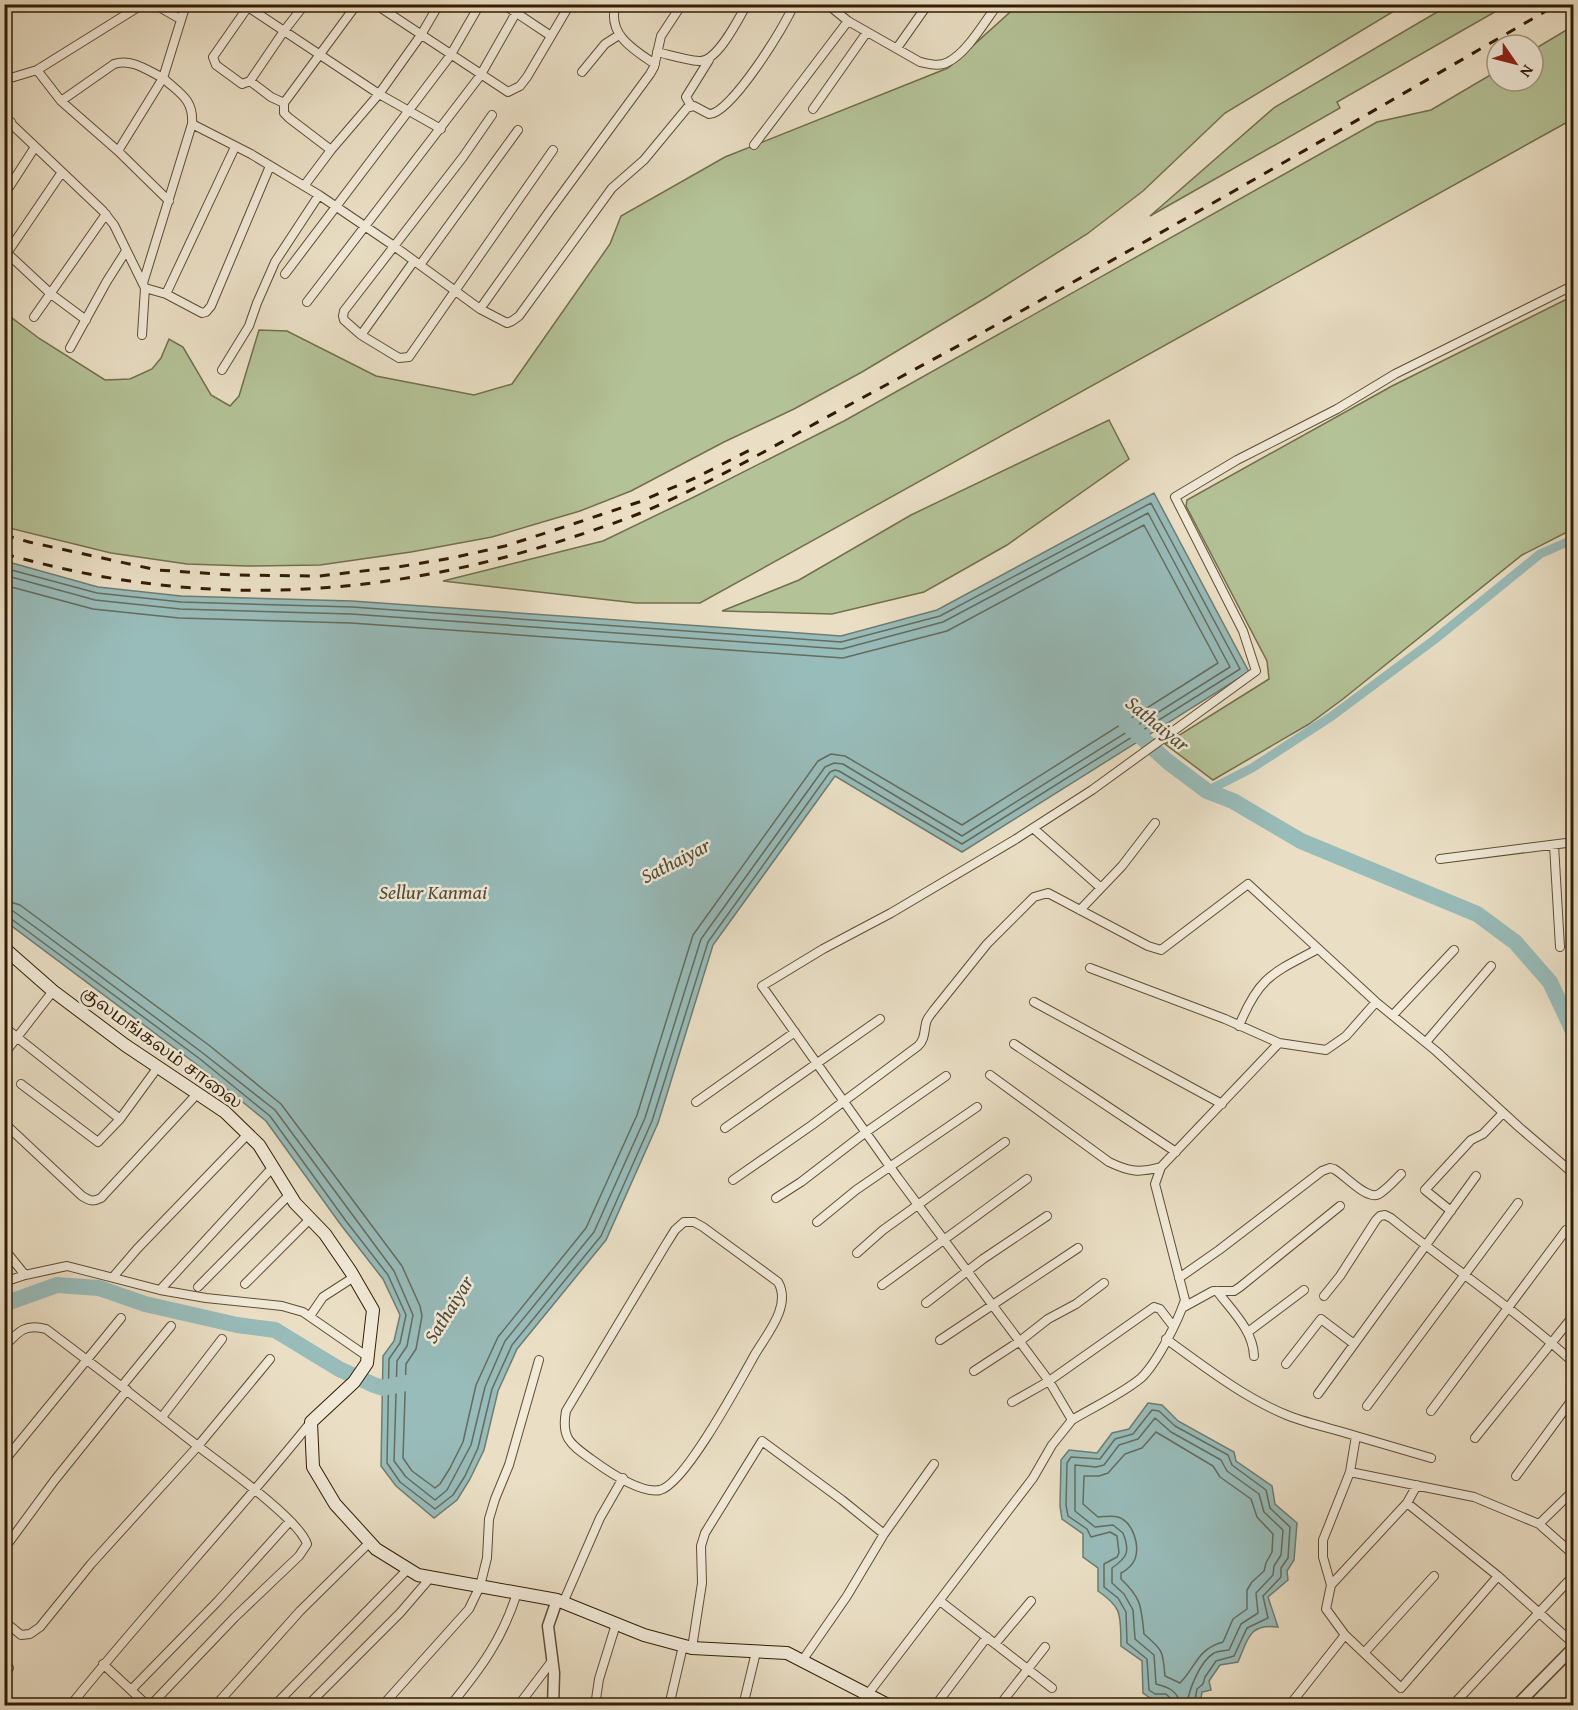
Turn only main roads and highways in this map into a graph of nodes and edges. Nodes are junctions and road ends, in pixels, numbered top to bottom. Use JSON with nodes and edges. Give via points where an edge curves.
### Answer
{"nodes":[{"id":1,"x":4,"y":948,"type":"edge"},
{"id":2,"x":890,"y":1706,"type":"edge"}],
"edges":[{"from":1,"to":2,"type":"main road","name":"குலமங்கலம் சாலை","via":[[125,1045],[225,1112],[259,1145],[290,1194],[325,1234],[354,1278],[373,1311],[368,1360],[354,1382],[311,1422],[313,1467],[335,1504],[376,1549],[418,1575],[560,1602],[644,1635],[688,1647],[787,1653]]}]}
